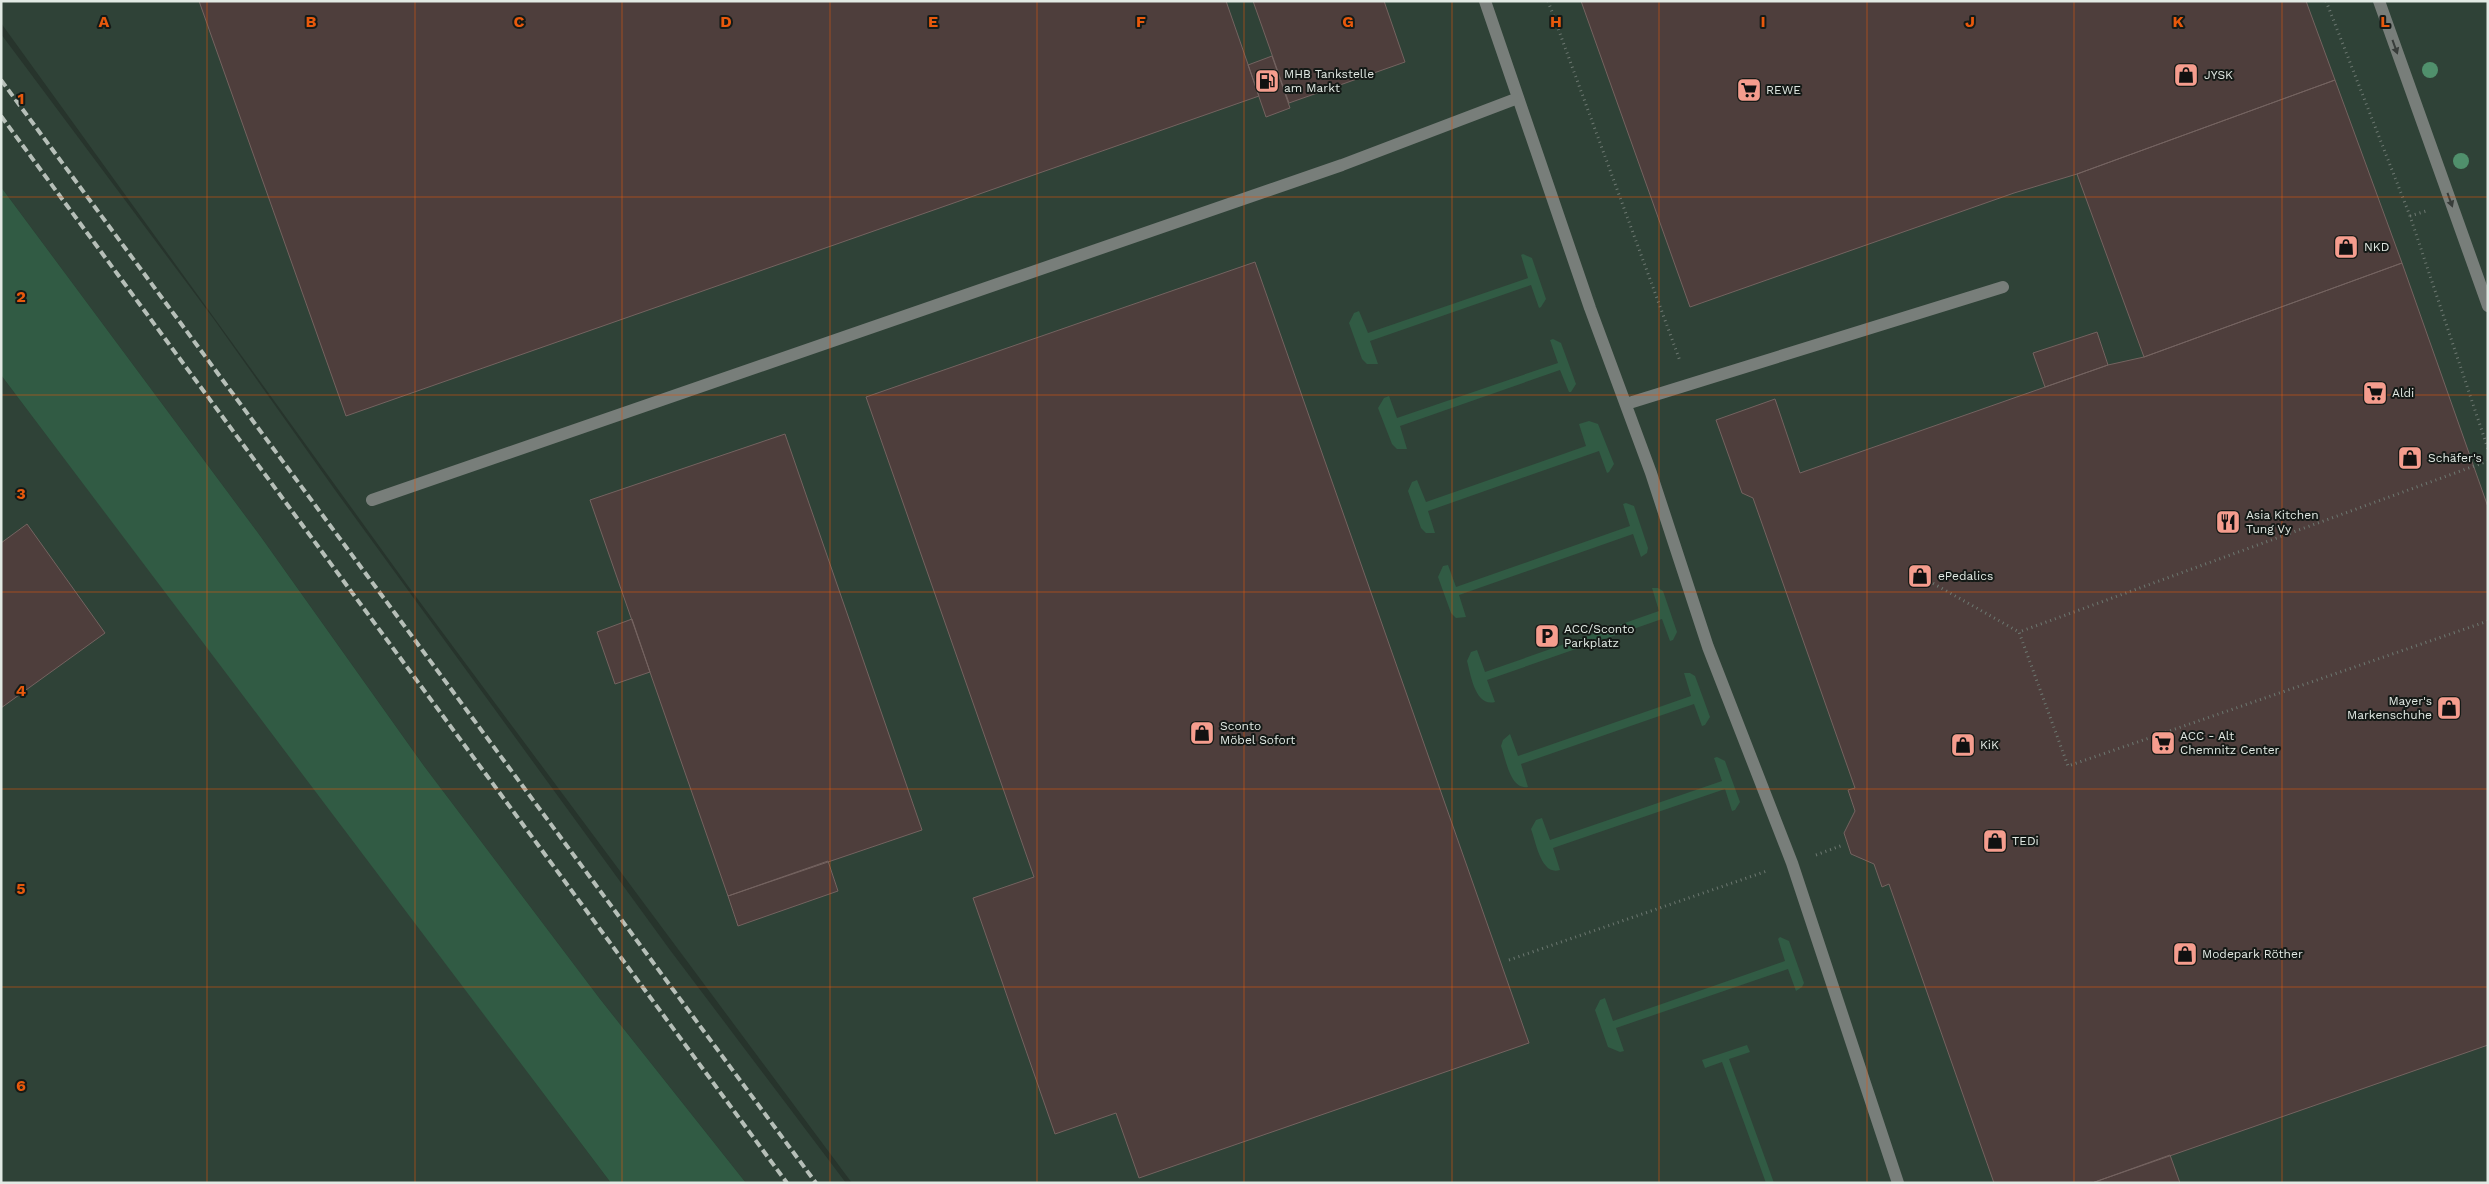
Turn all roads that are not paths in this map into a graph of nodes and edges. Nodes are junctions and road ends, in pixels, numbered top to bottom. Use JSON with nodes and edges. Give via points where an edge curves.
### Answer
{"nodes":[{"id":1,"x":1485,"y":1,"type":"edge"},
{"id":2,"x":2379,"y":1,"type":"edge"},
{"id":3,"x":1518,"y":98,"type":"junction"},
{"id":4,"x":2003,"y":287,"type":"dead end"},
{"id":5,"x":2488,"y":306,"type":"edge"},
{"id":6,"x":1626,"y":404,"type":"junction"},
{"id":7,"x":372,"y":500,"type":"dead end"},
{"id":8,"x":1898,"y":1183,"type":"edge"}],
"edges":[{"from":1,"to":3,"type":"lane"},
{"from":2,"to":5,"type":"lane","one_way":true},
{"from":3,"to":6,"type":"lane"},
{"from":3,"to":7,"type":"lane","via":[[1342,165]]},
{"from":4,"to":6,"type":"lane"},
{"from":6,"to":8,"type":"lane","via":[[1708,647],[1792,863]]}]}
